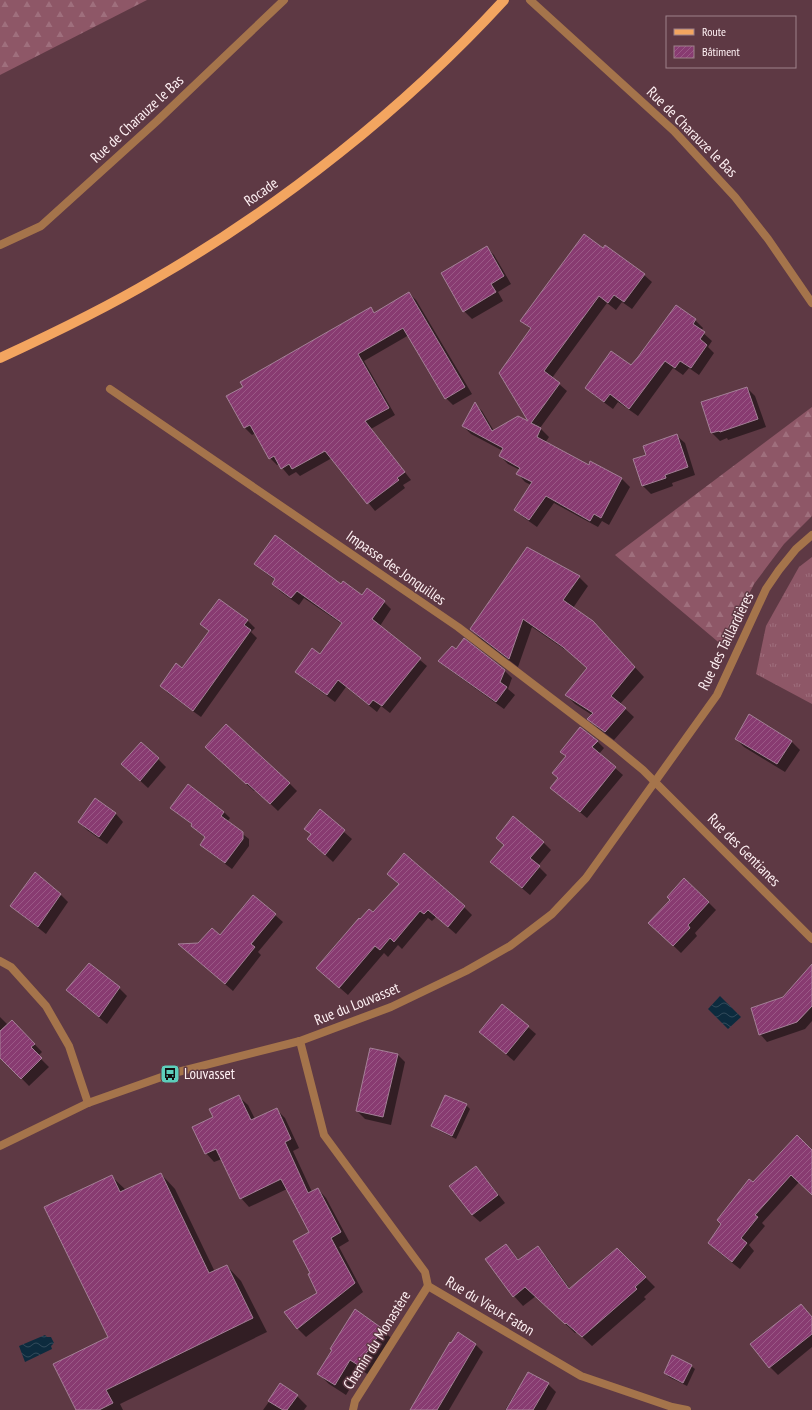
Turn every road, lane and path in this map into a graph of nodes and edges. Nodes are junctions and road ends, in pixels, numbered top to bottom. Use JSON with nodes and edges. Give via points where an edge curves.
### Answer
{"nodes":[{"id":1,"x":284,"y":0,"type":"edge"},
{"id":2,"x":504,"y":0,"type":"edge"},
{"id":3,"x":530,"y":0,"type":"edge"},
{"id":4,"x":0,"y":245,"type":"edge"},
{"id":5,"x":812,"y":303,"type":"edge"},
{"id":6,"x":0,"y":358,"type":"edge"},
{"id":7,"x":110,"y":389,"type":"dead end"},
{"id":8,"x":812,"y":535,"type":"edge"},
{"id":9,"x":656,"y":782,"type":"junction"},
{"id":10,"x":796,"y":922,"type":"junction"},
{"id":11,"x":812,"y":930,"type":"edge"},
{"id":12,"x":812,"y":939,"type":"edge"},
{"id":13,"x":0,"y":961,"type":"edge"},
{"id":14,"x":300,"y":1042,"type":"junction"},
{"id":15,"x":88,"y":1103,"type":"junction"},
{"id":16,"x":0,"y":1146,"type":"edge"},
{"id":17,"x":428,"y":1286,"type":"junction"},
{"id":18,"x":353,"y":1410,"type":"edge"},
{"id":19,"x":687,"y":1410,"type":"edge"}],
"edges":[{"from":1,"to":4,"type":"street","name":"Rue de Charauze le Bas","via":[[42,226]]},
{"from":2,"to":6,"type":"main road","name":"Rocade","via":[[472,35],[388,112],[308,177],[229,233],[153,280],[57,332]]},
{"from":3,"to":5,"type":"street","name":"Rue de Charauze le Bas","via":[[674,131],[735,197],[768,239]]},
{"from":7,"to":9,"type":"street","name":"Impasse des Jonquilles","via":[[458,627],[614,746]]},
{"from":8,"to":9,"type":"street","name":"Rue des Taillardières","via":[[796,549],[766,589],[717,695]]},
{"from":9,"to":10,"type":"street","name":"Rue des Gentianes"},
{"from":9,"to":14,"type":"street","name":"Rue du Louvasset","via":[[586,878],[552,914],[510,946],[466,971],[391,1007]]},
{"from":10,"to":11,"type":"street"},
{"from":10,"to":12,"type":"street","name":"Rue des Gentianes"},
{"from":13,"to":15,"type":"street","via":[[11,967],[46,1006],[69,1046]]},
{"from":14,"to":15,"type":"street","name":"Rue du Louvasset","via":[[170,1074]]},
{"from":14,"to":17,"type":"street","name":"Rue du Vieux Faton","via":[[324,1135],[425,1272]]},
{"from":15,"to":16,"type":"street","name":"Rue du Louvasset"},
{"from":17,"to":18,"type":"street","name":"Chemin du Monastère","via":[[355,1401]]},
{"from":17,"to":19,"type":"street","name":"Rue du Vieux Faton","via":[[581,1376]]}]}
